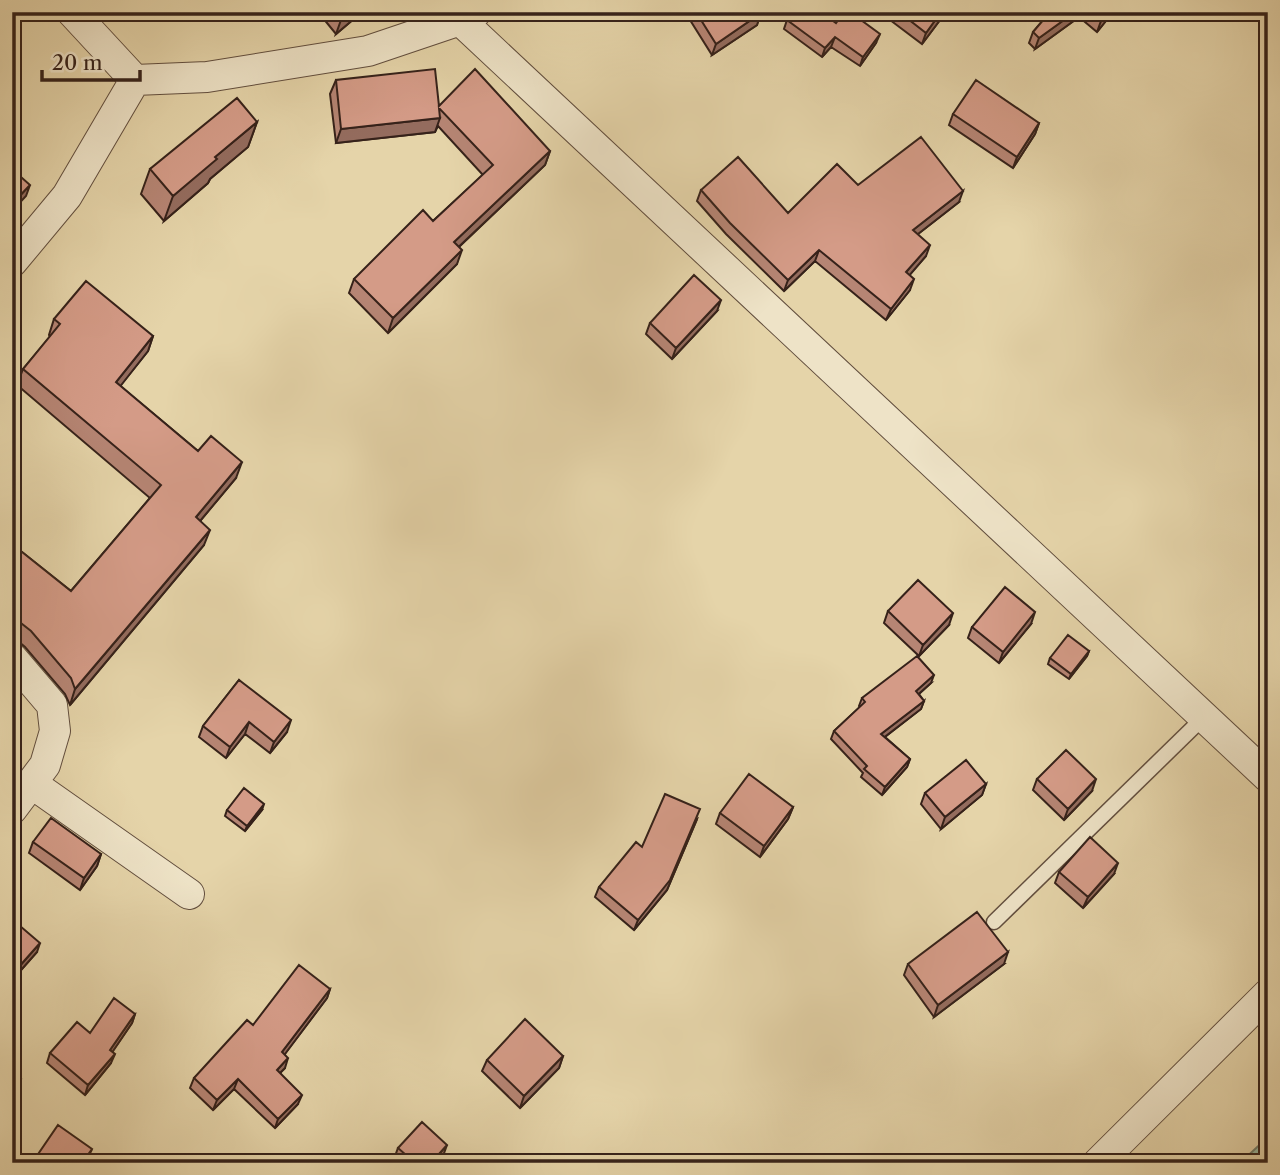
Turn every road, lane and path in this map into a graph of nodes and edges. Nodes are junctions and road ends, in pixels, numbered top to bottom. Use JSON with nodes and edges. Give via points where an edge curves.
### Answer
{"nodes":[{"id":1,"x":72,"y":12,"type":"edge"},
{"id":2,"x":468,"y":16,"type":"edge"},
{"id":3,"x":135,"y":80,"type":"junction"},
{"id":4,"x":12,"y":262,"type":"edge"},
{"id":5,"x":12,"y":658,"type":"edge"},
{"id":6,"x":1204,"y":717,"type":"junction"},
{"id":7,"x":1268,"y":777,"type":"edge"},
{"id":8,"x":31,"y":783,"type":"junction"},
{"id":9,"x":12,"y":809,"type":"edge"},
{"id":10,"x":190,"y":894,"type":"dead end"},
{"id":11,"x":994,"y":922,"type":"dead end"},
{"id":12,"x":1268,"y":994,"type":"edge"},
{"id":13,"x":1098,"y":1163,"type":"edge"}],
"edges":[{"from":1,"to":3,"type":"street"},
{"from":2,"to":3,"type":"street","via":[[368,51],[207,77]]},
{"from":2,"to":6,"type":"street"},
{"from":3,"to":4,"type":"street","via":[[67,196]]},
{"from":5,"to":8,"type":"street","via":[[52,705],[55,731],[45,765]]},
{"from":6,"to":7,"type":"street"},
{"from":6,"to":11,"type":"lane"},
{"from":8,"to":9,"type":"street"},
{"from":8,"to":10,"type":"street"},
{"from":12,"to":13,"type":"street"}]}
